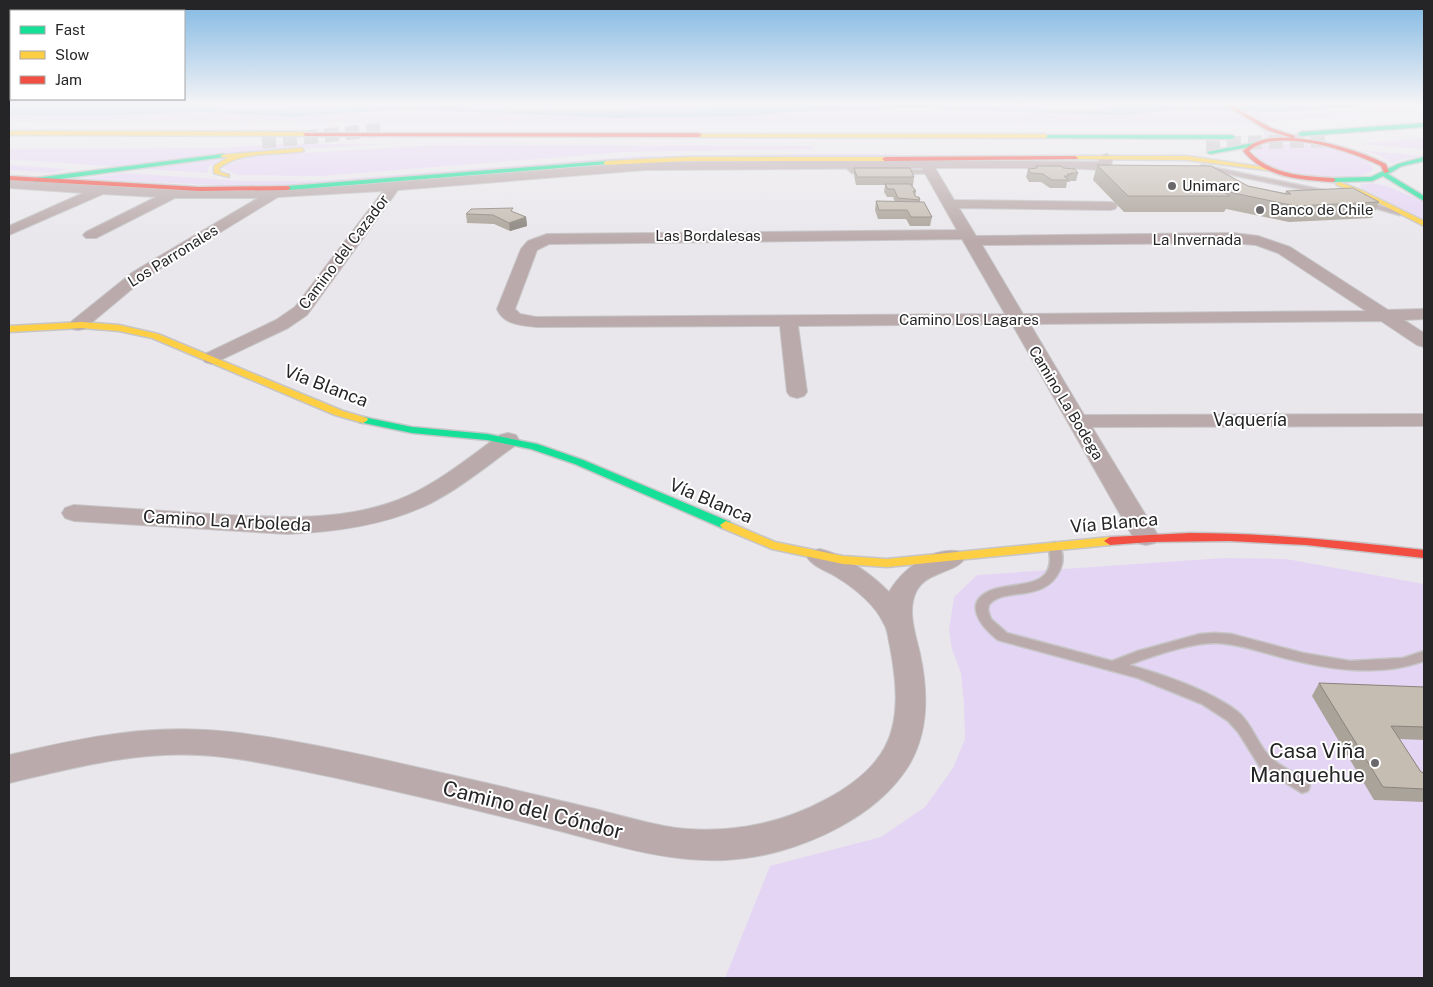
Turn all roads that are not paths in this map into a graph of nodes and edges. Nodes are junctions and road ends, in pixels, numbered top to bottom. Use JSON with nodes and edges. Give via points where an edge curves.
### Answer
{"nodes":[{"id":1,"x":313,"y":150,"type":"edge"},
{"id":2,"x":1173,"y":150,"type":"edge"},
{"id":3,"x":1214,"y":150,"type":"tunnel mouth"},
{"id":4,"x":1246,"y":150,"type":"edge"},
{"id":5,"x":1349,"y":150,"type":"edge"},
{"id":6,"x":1409,"y":151,"type":"dead end"},
{"id":7,"x":1424,"y":152,"type":"edge"},
{"id":8,"x":255,"y":153,"type":"junction"},
{"id":9,"x":1138,"y":153,"type":"junction"},
{"id":10,"x":950,"y":155,"type":"junction"},
{"id":11,"x":1077,"y":158,"type":"joint"},
{"id":12,"x":1424,"y":159,"type":"edge"},
{"id":13,"x":1106,"y":164,"type":"junction"},
{"id":14,"x":925,"y":165,"type":"junction"},
{"id":15,"x":1189,"y":167,"type":"edge"},
{"id":16,"x":122,"y":170,"type":"junction"},
{"id":17,"x":1273,"y":170,"type":"junction"},
{"id":18,"x":179,"y":173,"type":"dead end"},
{"id":19,"x":1385,"y":173,"type":"junction"},
{"id":20,"x":208,"y":175,"type":"dead end"},
{"id":21,"x":227,"y":176,"type":"junction"},
{"id":22,"x":1318,"y":179,"type":"junction"},
{"id":23,"x":11,"y":180,"type":"edge"},
{"id":24,"x":35,"y":180,"type":"junction"},
{"id":25,"x":394,"y":186,"type":"junction"},
{"id":26,"x":102,"y":189,"type":"junction"},
{"id":27,"x":173,"y":194,"type":"junction"},
{"id":28,"x":274,"y":194,"type":"junction"},
{"id":29,"x":1343,"y":196,"type":"edge"},
{"id":30,"x":1424,"y":199,"type":"edge"},
{"id":31,"x":1359,"y":202,"type":"edge"},
{"id":32,"x":949,"y":204,"type":"junction"},
{"id":33,"x":1378,"y":205,"type":"junction"},
{"id":34,"x":1110,"y":206,"type":"dead end"},
{"id":35,"x":1424,"y":224,"type":"edge"},
{"id":36,"x":9,"y":231,"type":"edge"},
{"id":37,"x":92,"y":235,"type":"dead end"},
{"id":38,"x":969,"y":238,"type":"junction"},
{"id":39,"x":1424,"y":314,"type":"edge"},
{"id":40,"x":1387,"y":316,"type":"junction"},
{"id":41,"x":514,"y":318,"type":"joint"},
{"id":42,"x":1016,"y":320,"type":"junction"},
{"id":43,"x":788,"y":321,"type":"junction"},
{"id":44,"x":78,"y":325,"type":"junction"},
{"id":45,"x":9,"y":329,"type":"edge"},
{"id":46,"x":1424,"y":341,"type":"edge"},
{"id":47,"x":212,"y":358,"type":"junction"},
{"id":48,"x":796,"y":392,"type":"dead end"},
{"id":49,"x":1424,"y":420,"type":"edge"},
{"id":50,"x":1076,"y":421,"type":"junction"},
{"id":51,"x":508,"y":440,"type":"junction"},
{"id":52,"x":74,"y":513,"type":"dead end"},
{"id":53,"x":1146,"y":537,"type":"junction"},
{"id":54,"x":1054,"y":546,"type":"junction"},
{"id":55,"x":1424,"y":554,"type":"edge"},
{"id":56,"x":820,"y":557,"type":"junction"},
{"id":57,"x":954,"y":557,"type":"junction"},
{"id":58,"x":898,"y":623,"type":"junction"},
{"id":59,"x":1424,"y":656,"type":"edge"},
{"id":60,"x":1114,"y":666,"type":"junction"},
{"id":61,"x":9,"y":769,"type":"edge"},
{"id":62,"x":1302,"y":786,"type":"dead end"}],
"edges":[{"from":1,"to":8,"type":"main road"},
{"from":2,"to":9,"type":"main road"},
{"from":3,"to":9,"type":"main road"},
{"from":4,"to":17,"type":"main road","via":[[1257,163]]},
{"from":5,"to":19,"type":"main road","via":[[1384,165]]},
{"from":6,"to":7,"type":"main road"},
{"from":8,"to":16,"type":"main road","via":[[189,158]]},
{"from":8,"to":21,"type":"main road","via":[[217,166],[216,171]]},
{"from":9,"to":10,"type":"main road"},
{"from":10,"to":11,"type":"main road"},
{"from":10,"to":14,"type":"main road","via":[[926,154]]},
{"from":10,"to":21,"type":"main road","via":[[656,153],[370,176]]},
{"from":11,"to":13,"type":"street"},
{"from":12,"to":19,"type":"main road"},
{"from":13,"to":14,"type":"street"},
{"from":13,"to":17,"type":"main road","via":[[1202,159]]},
{"from":14,"to":24,"type":"main road","via":[[656,160],[266,189],[199,189]]},
{"from":14,"to":25,"type":"street","via":[[645,166]]},
{"from":14,"to":32,"type":"street","name":"Camino La Bodega"},
{"from":15,"to":29,"type":"lane","via":[[1220,170]]},
{"from":16,"to":18,"type":"main road"},
{"from":16,"to":23,"type":"main road","via":[[68,166],[74,169],[62,174]]},
{"from":16,"to":24,"type":"main road"},
{"from":17,"to":22,"type":"main road"},
{"from":19,"to":22,"type":"main road","via":[[1361,180]]},
{"from":19,"to":30,"type":"main road"},
{"from":20,"to":21,"type":"main road"},
{"from":22,"to":33,"type":"main road","via":[[1357,190]]},
{"from":23,"to":24,"type":"main road"},
{"from":23,"to":26,"type":"street"},
{"from":25,"to":28,"type":"street"},
{"from":25,"to":47,"type":"street","name":"Camino del Cazador","via":[[301,311],[282,324]]},
{"from":26,"to":27,"type":"street"},
{"from":26,"to":36,"type":"street"},
{"from":27,"to":28,"type":"street"},
{"from":27,"to":37,"type":"street"},
{"from":28,"to":44,"type":"street","name":"Los Parronales","via":[[144,272]]},
{"from":31,"to":33,"type":"lane"},
{"from":32,"to":34,"type":"street"},
{"from":32,"to":38,"type":"street","name":"Camino La Bodega"},
{"from":33,"to":35,"type":"main road"},
{"from":38,"to":40,"type":"street","name":"La Invernada","via":[[1233,238],[1258,241],[1284,250]]},
{"from":38,"to":41,"type":"street","name":"Las Bordalesas","via":[[547,238],[529,249],[506,308]]},
{"from":38,"to":42,"type":"street","name":"Camino La Bodega"},
{"from":39,"to":40,"type":"street","name":"Camino Los Lagares"},
{"from":40,"to":42,"type":"street","name":"Camino Los Lagares"},
{"from":40,"to":46,"type":"street","name":"La Invernada"},
{"from":41,"to":43,"type":"street","name":"Camino Los Lagares","via":[[536,322]]},
{"from":42,"to":43,"type":"street","name":"Camino Los Lagares"},
{"from":42,"to":50,"type":"street","name":"Camino La Bodega"},
{"from":43,"to":48,"type":"street"},
{"from":44,"to":45,"type":"main road","name":"Vía Blanca"},
{"from":44,"to":47,"type":"main road","name":"Vía Blanca","via":[[139,332]]},
{"from":47,"to":51,"type":"main road","name":"Vía Blanca","via":[[362,420],[412,430]]},
{"from":49,"to":50,"type":"street","name":"Vaquería"},
{"from":50,"to":53,"type":"street","name":"Camino La Bodega"},
{"from":51,"to":52,"type":"street","name":"Camino La Arboleda","via":[[422,497],[360,519],[287,526]]},
{"from":51,"to":56,"type":"main road","name":"Vía Blanca","via":[[557,453],[772,546]]},
{"from":53,"to":54,"type":"main road","name":"Vía Blanca"},
{"from":53,"to":55,"type":"main road","name":"Vía Blanca","via":[[1195,535],[1296,539]]},
{"from":54,"to":57,"type":"main road","name":"Vía Blanca"},
{"from":54,"to":60,"type":"lane","via":[[1058,560],[1050,577],[1030,588],[992,595],[982,607],[986,623],[1003,637]]},
{"from":56,"to":57,"type":"main road","name":"Vía Blanca","via":[[887,563]]},
{"from":56,"to":58,"type":"street","name":"Camino del Cóndor","via":[[852,574],[874,591]]},
{"from":57,"to":58,"type":"street","name":"Camino del Cóndor","via":[[932,564],[915,575],[904,590]]},
{"from":58,"to":61,"type":"street","name":"Camino del Cóndor","via":[[906,651],[910,686],[909,731],[890,768],[849,804],[824,818],[795,830],[732,844],[666,842],[383,774],[230,744],[138,743]]},
{"from":59,"to":60,"type":"lane","via":[[1404,664],[1350,666],[1215,638],[1138,656]]},
{"from":60,"to":62,"type":"lane","via":[[1168,683],[1220,707],[1244,728],[1265,762]]}]}
